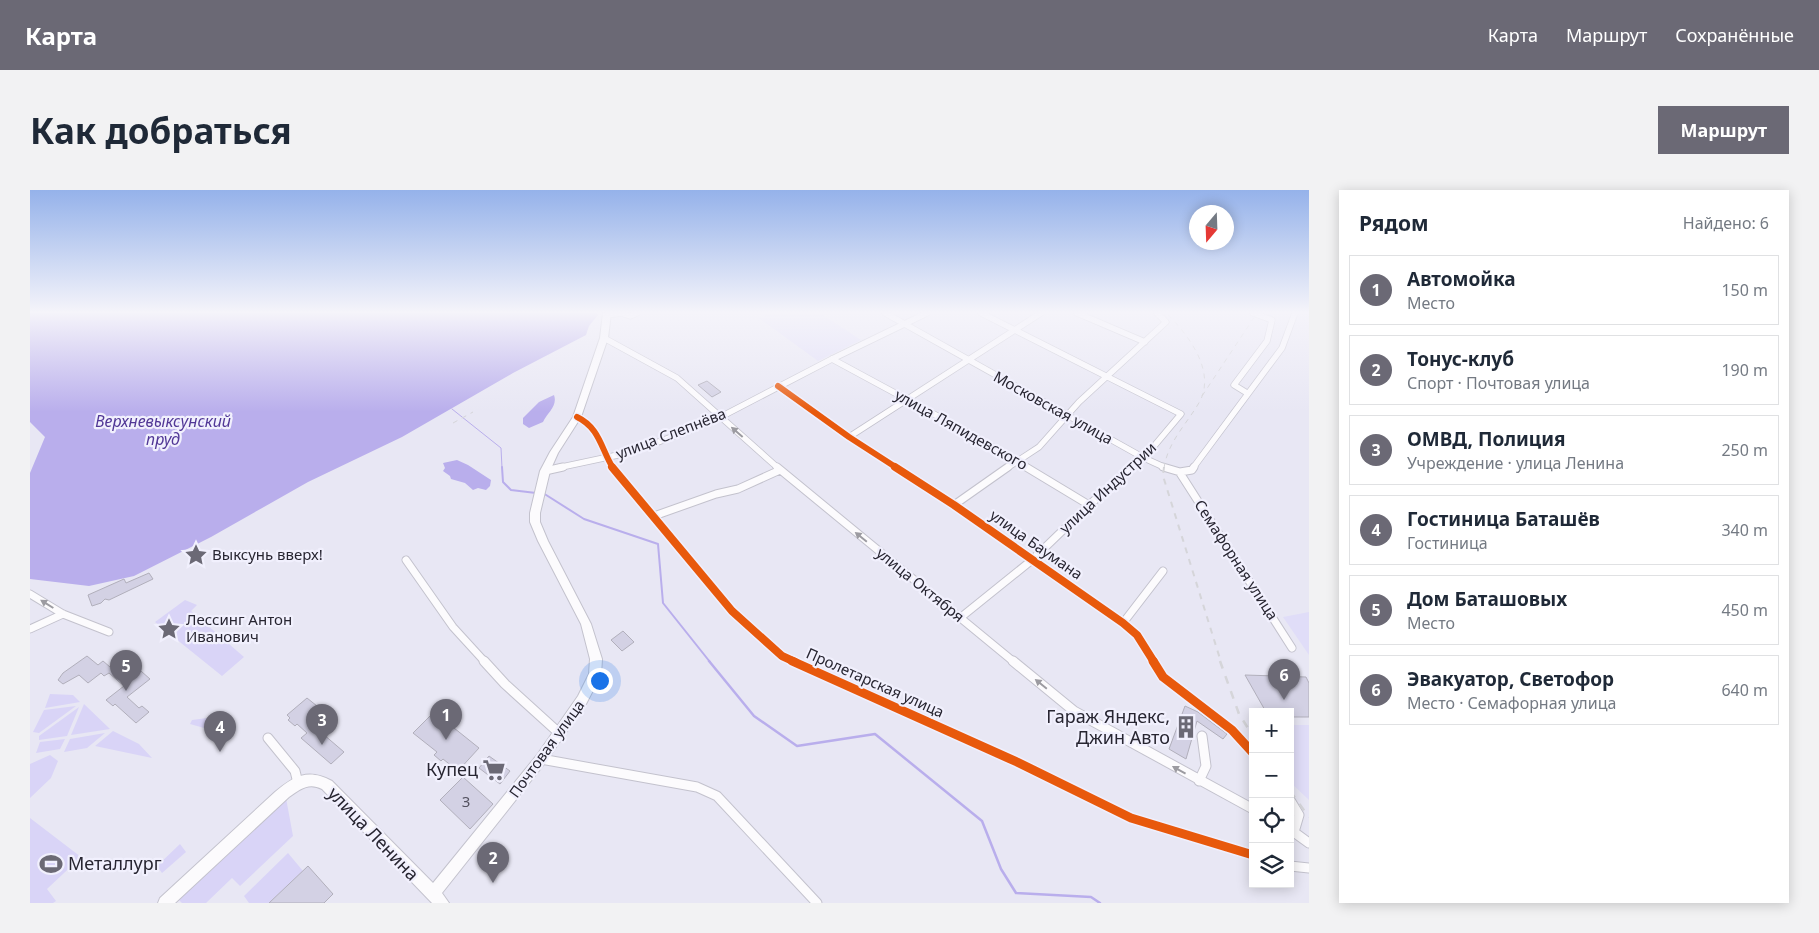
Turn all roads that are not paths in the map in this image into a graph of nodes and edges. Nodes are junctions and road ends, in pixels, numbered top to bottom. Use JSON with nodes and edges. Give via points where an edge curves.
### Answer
{"nodes":[{"id":1,"x":601,"y":346,"type":"edge"},
{"id":2,"x":619,"y":346,"type":"edge"},
{"id":3,"x":858,"y":346,"type":"edge"},
{"id":4,"x":944,"y":346,"type":"edge"},
{"id":5,"x":990,"y":346,"type":"edge"},
{"id":6,"x":1048,"y":346,"type":"edge"},
{"id":7,"x":1140,"y":346,"type":"edge"},
{"id":8,"x":1263,"y":346,"type":"edge"},
{"id":9,"x":1283,"y":346,"type":"edge"},
{"id":10,"x":832,"y":359,"type":"junction"},
{"id":11,"x":969,"y":360,"type":"junction"},
{"id":12,"x":1108,"y":376,"type":"junction"},
{"id":13,"x":778,"y":386,"type":"junction"},
{"id":14,"x":1248,"y":393,"type":"junction"},
{"id":15,"x":906,"y":398,"type":"junction"},
{"id":16,"x":1066,"y":415,"type":"junction"},
{"id":17,"x":576,"y":417,"type":"junction"},
{"id":18,"x":720,"y":417,"type":"junction"},
{"id":19,"x":849,"y":436,"type":"junction"},
{"id":20,"x":607,"y":458,"type":"junction"},
{"id":21,"x":1144,"y":458,"type":"junction"},
{"id":22,"x":1017,"y":461,"type":"junction"},
{"id":23,"x":780,"y":470,"type":"junction"},
{"id":24,"x":545,"y":471,"type":"junction"},
{"id":25,"x":1180,"y":473,"type":"junction"},
{"id":26,"x":954,"y":505,"type":"junction"},
{"id":27,"x":1089,"y":505,"type":"junction"},
{"id":28,"x":654,"y":516,"type":"junction"},
{"id":29,"x":406,"y":560,"type":"dead end"},
{"id":30,"x":1032,"y":560,"type":"junction"},
{"id":31,"x":1163,"y":571,"type":"dead end"},
{"id":32,"x":30,"y":594,"type":"edge"},
{"id":33,"x":63,"y":614,"type":"junction"},
{"id":34,"x":960,"y":618,"type":"junction"},
{"id":35,"x":1123,"y":624,"type":"junction"},
{"id":36,"x":30,"y":629,"type":"edge"},
{"id":37,"x":109,"y":632,"type":"dead end"},
{"id":38,"x":1292,"y":648,"type":"dead end"},
{"id":39,"x":559,"y":733,"type":"junction"},
{"id":40,"x":1202,"y":736,"type":"dead end"},
{"id":41,"x":268,"y":738,"type":"dead end"},
{"id":42,"x":1249,"y":749,"type":"edge"},
{"id":43,"x":541,"y":759,"type":"junction"},
{"id":44,"x":1199,"y":781,"type":"junction"},
{"id":45,"x":298,"y":784,"type":"junction"},
{"id":46,"x":1249,"y":807,"type":"edge"},
{"id":47,"x":1294,"y":807,"type":"edge"},
{"id":48,"x":1294,"y":826,"type":"edge"},
{"id":49,"x":1294,"y":832,"type":"edge"},
{"id":50,"x":1309,"y":842,"type":"edge"},
{"id":51,"x":1249,"y":854,"type":"edge"},
{"id":52,"x":1294,"y":867,"type":"edge"},
{"id":53,"x":1309,"y":868,"type":"edge"},
{"id":54,"x":438,"y":899,"type":"edge"},
{"id":55,"x":165,"y":903,"type":"edge"},
{"id":56,"x":817,"y":903,"type":"edge"}],
"edges":[{"from":1,"to":17,"type":"main road","name":"Почтовая улица"},
{"from":2,"to":18,"type":"street","name":"улица Октября","via":[[677,378]]},
{"from":3,"to":10,"type":"street","name":"улица Слепнёва"},
{"from":4,"to":11,"type":"street","name":"Московская улица"},
{"from":5,"to":11,"type":"street"},
{"from":6,"to":12,"type":"street"},
{"from":7,"to":12,"type":"street"},
{"from":8,"to":14,"type":"street","via":[[1234,385]]},
{"from":9,"to":14,"type":"street"},
{"from":10,"to":13,"type":"street","name":"улица Слепнёва"},
{"from":10,"to":15,"type":"street","name":"улица Ляпидевского"},
{"from":11,"to":15,"type":"street"},
{"from":11,"to":16,"type":"street","name":"Московская улица"},
{"from":12,"to":16,"type":"street"},
{"from":12,"to":21,"type":"street","name":"улица Индустрии","via":[[1181,414]]},
{"from":13,"to":18,"type":"street","name":"улица Слепнёва"},
{"from":13,"to":19,"type":"street","name":"улица Баумана"},
{"from":14,"to":25,"type":"street","via":[[1192,470]]},
{"from":15,"to":19,"type":"street"},
{"from":15,"to":22,"type":"street","name":"улица Ляпидевского"},
{"from":16,"to":21,"type":"street","name":"Московская улица"},
{"from":16,"to":22,"type":"street","via":[[1043,443]]},
{"from":17,"to":20,"type":"street","name":"Пролетарская улица","via":[[587,420],[607,450]]},
{"from":17,"to":24,"type":"main road","name":"Почтовая улица"},
{"from":18,"to":20,"type":"street","name":"улица Слепнёва","via":[[658,443]]},
{"from":23,"to":18,"type":"street","name":"улица Октября","one_way":true},
{"from":19,"to":26,"type":"street","name":"улица Баумана"},
{"from":20,"to":24,"type":"street","name":"улица Слепнёва"},
{"from":20,"to":28,"type":"street","name":"Пролетарская улица"},
{"from":21,"to":25,"type":"street"},
{"from":21,"to":27,"type":"street","name":"улица Индустрии"},
{"from":22,"to":26,"type":"street"},
{"from":22,"to":27,"type":"street","name":"улица Ляпидевского"},
{"from":23,"to":28,"type":"street","via":[[738,489]]},
{"from":34,"to":23,"type":"street","name":"улица Октября","one_way":true},
{"from":24,"to":39,"type":"main road","name":"Почтовая улица","via":[[537,502],[538,531],[586,624],[596,659],[591,686]]},
{"from":25,"to":38,"type":"street","name":"Семафорная улица"},
{"from":26,"to":30,"type":"street","name":"улица Баумана"},
{"from":27,"to":30,"type":"street","name":"улица Индустрии"},
{"from":28,"to":51,"type":"street","name":"Пролетарская улица","via":[[732,611],[782,656],[1017,762],[1132,818]]},
{"from":29,"to":39,"type":"street","via":[[453,627],[505,684]]},
{"from":30,"to":34,"type":"street","name":"улица Индустрии"},
{"from":30,"to":35,"type":"street","name":"улица Баумана"},
{"from":31,"to":35,"type":"street"},
{"from":33,"to":32,"type":"street","one_way":true},
{"from":33,"to":36,"type":"street"},
{"from":33,"to":37,"type":"street"},
{"from":44,"to":34,"type":"street","name":"улица Октября","one_way":true,"via":[[1074,711]]},
{"from":35,"to":42,"type":"street","name":"улица Баумана","via":[[1141,640],[1163,677],[1232,730]]},
{"from":39,"to":43,"type":"main road","name":"Почтовая улица"},
{"from":40,"to":44,"type":"street","via":[[1206,766]]},
{"from":41,"to":45,"type":"street","via":[[295,770]]},
{"from":43,"to":54,"type":"main road","name":"Почтовая улица"},
{"from":43,"to":56,"type":"street","via":[[708,791],[717,796]]},
{"from":44,"to":46,"type":"street","name":"улица Октября"},
{"from":45,"to":54,"type":"main road","name":"улица Ленина","via":[[320,780],[327,785]]},
{"from":45,"to":55,"type":"main road","via":[[228,842]]},
{"from":47,"to":48,"type":"street","via":[[1299,815]]},
{"from":49,"to":50,"type":"street"},
{"from":52,"to":53,"type":"street"}]}
